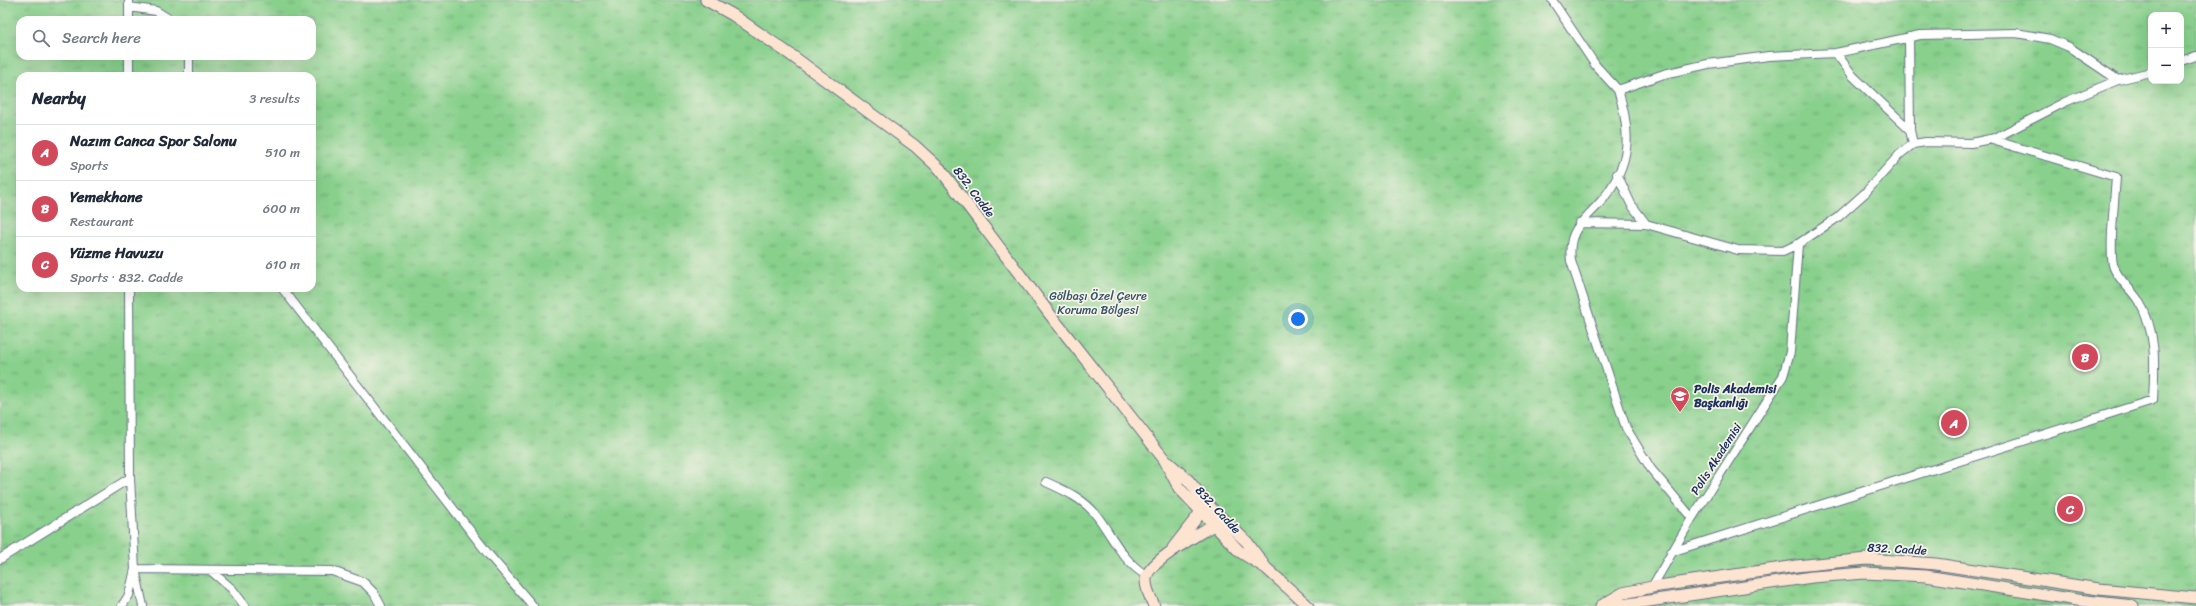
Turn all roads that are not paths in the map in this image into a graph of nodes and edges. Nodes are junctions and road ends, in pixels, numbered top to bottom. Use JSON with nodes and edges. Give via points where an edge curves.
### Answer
{"nodes":[{"id":1,"x":706,"y":0,"type":"edge"},
{"id":2,"x":1552,"y":0,"type":"edge"},
{"id":3,"x":129,"y":3,"type":"edge"},
{"id":4,"x":129,"y":16,"type":"edge"},
{"id":5,"x":164,"y":16,"type":"edge"},
{"id":6,"x":1909,"y":37,"type":"junction"},
{"id":7,"x":1836,"y":53,"type":"junction"},
{"id":8,"x":2196,"y":56,"type":"edge"},
{"id":9,"x":129,"y":60,"type":"edge"},
{"id":10,"x":189,"y":60,"type":"edge"},
{"id":11,"x":2184,"y":60,"type":"edge"},
{"id":12,"x":129,"y":72,"type":"edge"},
{"id":13,"x":189,"y":72,"type":"edge"},
{"id":14,"x":2148,"y":73,"type":"edge"},
{"id":15,"x":2118,"y":80,"type":"junction"},
{"id":16,"x":1618,"y":90,"type":"junction"},
{"id":17,"x":1910,"y":130,"type":"junction"},
{"id":18,"x":1989,"y":139,"type":"junction"},
{"id":19,"x":1913,"y":144,"type":"junction"},
{"id":20,"x":1617,"y":174,"type":"junction"},
{"id":21,"x":1579,"y":223,"type":"junction"},
{"id":22,"x":1646,"y":224,"type":"junction"},
{"id":23,"x":1798,"y":244,"type":"junction"},
{"id":24,"x":130,"y":292,"type":"edge"},
{"id":25,"x":285,"y":292,"type":"edge"},
{"id":26,"x":1164,"y":458,"type":"junction"},
{"id":27,"x":130,"y":478,"type":"junction"},
{"id":28,"x":1046,"y":482,"type":"dead end"},
{"id":29,"x":1201,"y":512,"type":"junction"},
{"id":30,"x":1215,"y":512,"type":"junction"},
{"id":31,"x":1692,"y":518,"type":"junction"},
{"id":32,"x":1213,"y":525,"type":"junction"},
{"id":33,"x":1672,"y":552,"type":"junction"},
{"id":34,"x":1168,"y":555,"type":"junction"},
{"id":35,"x":0,"y":559,"type":"edge"},
{"id":36,"x":1266,"y":568,"type":"junction"},
{"id":37,"x":135,"y":569,"type":"junction"},
{"id":38,"x":210,"y":570,"type":"junction"},
{"id":39,"x":1146,"y":575,"type":"junction"},
{"id":40,"x":2035,"y":580,"type":"junction"},
{"id":41,"x":1652,"y":587,"type":"junction"},
{"id":42,"x":2033,"y":594,"type":"junction"},
{"id":43,"x":2196,"y":598,"type":"edge"},
{"id":44,"x":122,"y":606,"type":"edge"},
{"id":45,"x":143,"y":606,"type":"edge"},
{"id":46,"x":245,"y":606,"type":"edge"},
{"id":47,"x":381,"y":606,"type":"edge"},
{"id":48,"x":533,"y":606,"type":"edge"},
{"id":49,"x":1154,"y":606,"type":"edge"},
{"id":50,"x":1308,"y":606,"type":"edge"},
{"id":51,"x":1601,"y":606,"type":"edge"},
{"id":52,"x":1615,"y":606,"type":"edge"},
{"id":53,"x":2133,"y":606,"type":"edge"}],
"edges":[{"from":1,"to":26,"type":"street","name":"832. Cadde","via":[[764,35],[928,157]]},
{"from":2,"to":16,"type":"street","via":[[1596,66]]},
{"from":3,"to":4,"type":"street"},
{"from":3,"to":5,"type":"street"},
{"from":6,"to":7,"type":"street"},
{"from":6,"to":15,"type":"street","via":[[2016,33],[2033,35],[2069,47]]},
{"from":6,"to":17,"type":"street"},
{"from":7,"to":16,"type":"street","via":[[1769,56],[1708,64],[1664,74]]},
{"from":7,"to":17,"type":"street","via":[[1854,76]]},
{"from":8,"to":11,"type":"street"},
{"from":9,"to":12,"type":"street"},
{"from":10,"to":13,"type":"street"},
{"from":14,"to":15,"type":"street"},
{"from":15,"to":18,"type":"street","via":[[2065,102]]},
{"from":16,"to":20,"type":"street","via":[[1626,115],[1628,140]]},
{"from":17,"to":19,"type":"street"},
{"from":18,"to":19,"type":"street","via":[[1971,143]]},
{"from":18,"to":33,"type":"street","via":[[2116,177],[2112,261],[2118,274],[2138,299],[2148,321],[2155,359],[2153,400]]},
{"from":19,"to":23,"type":"street","via":[[1900,154],[1851,206],[1820,231]]},
{"from":20,"to":21,"type":"street","via":[[1604,198]]},
{"from":20,"to":22,"type":"street","via":[[1631,204]]},
{"from":21,"to":22,"type":"street"},
{"from":21,"to":31,"type":"street","via":[[1571,242],[1573,270],[1623,422],[1646,463]]},
{"from":22,"to":23,"type":"street","via":[[1738,250],[1782,251]]},
{"from":23,"to":31,"type":"street","name":"Polis Akademisi","via":[[1790,352],[1786,370]]},
{"from":24,"to":27,"type":"street"},
{"from":25,"to":48,"type":"street","via":[[489,556]]},
{"from":26,"to":29,"type":"street","name":"832. Cadde","via":[[1179,488]]},
{"from":26,"to":30,"type":"street","name":"832. Cadde","via":[[1188,480]]},
{"from":27,"to":35,"type":"street"},
{"from":27,"to":37,"type":"street"},
{"from":28,"to":39,"type":"street","via":[[1075,495],[1096,515],[1134,568]]},
{"from":29,"to":30,"type":"street"},
{"from":29,"to":32,"type":"street","name":"832. Cadde"},
{"from":29,"to":34,"type":"street"},
{"from":30,"to":32,"type":"street"},
{"from":30,"to":36,"type":"street","name":"832. Cadde","via":[[1247,542]]},
{"from":31,"to":33,"type":"street","name":"Polis Akademisi"},
{"from":32,"to":34,"type":"street"},
{"from":32,"to":36,"type":"street","name":"832. Cadde","via":[[1239,551]]},
{"from":33,"to":41,"type":"street","name":"Polis Akademisi"},
{"from":34,"to":39,"type":"street"},
{"from":36,"to":50,"type":"street","name":"832. Cadde"},
{"from":37,"to":38,"type":"street"},
{"from":37,"to":44,"type":"street","via":[[129,595]]},
{"from":37,"to":45,"type":"street"},
{"from":38,"to":46,"type":"street","via":[[232,589]]},
{"from":38,"to":47,"type":"street","via":[[332,571],[363,582],[374,593]]},
{"from":39,"to":49,"type":"street","via":[[1146,585]]},
{"from":40,"to":41,"type":"street","name":"832. Cadde","via":[[1936,564],[1867,559],[1796,566]]},
{"from":40,"to":42,"type":"street"},
{"from":40,"to":43,"type":"street","name":"832. Cadde"},
{"from":41,"to":51,"type":"street","name":"832. Cadde","via":[[1623,593]]},
{"from":42,"to":52,"type":"street","name":"832. Cadde","via":[[1926,576],[1865,573]]},
{"from":42,"to":53,"type":"street","name":"832. Cadde"}]}
